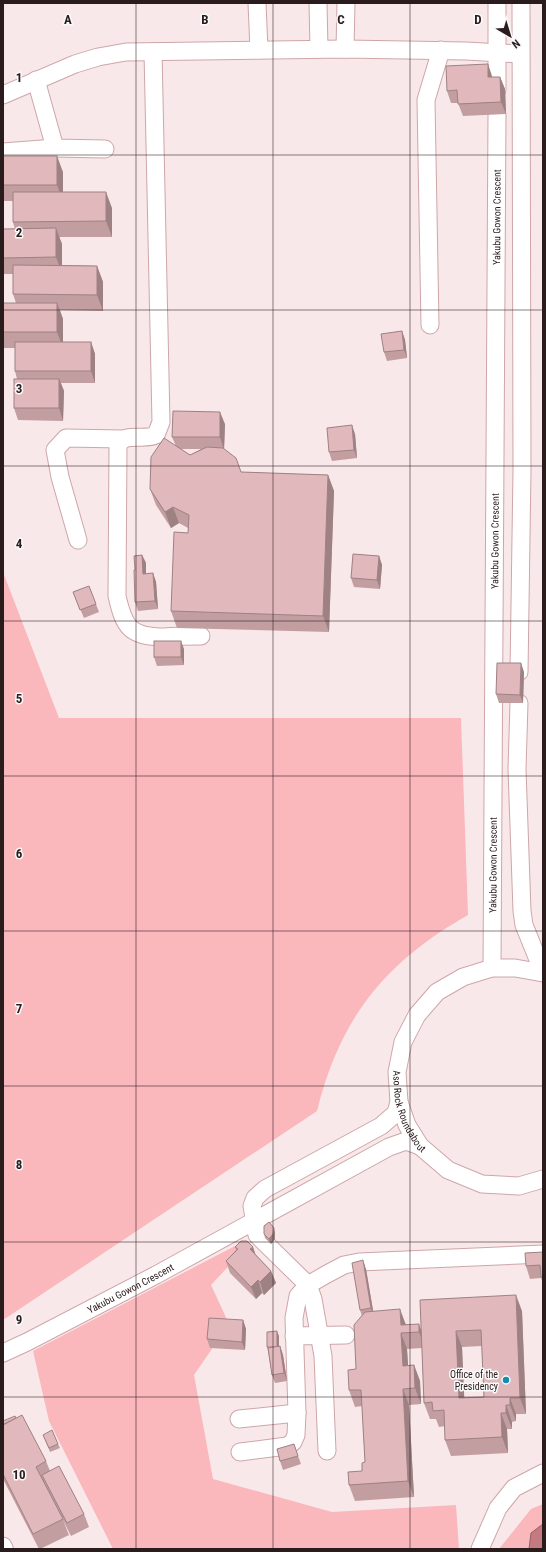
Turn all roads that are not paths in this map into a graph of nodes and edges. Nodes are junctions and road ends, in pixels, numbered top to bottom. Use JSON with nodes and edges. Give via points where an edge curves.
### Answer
{"nodes":[{"id":1,"x":257,"y":3,"type":"edge"},
{"id":2,"x":318,"y":3,"type":"edge"},
{"id":3,"x":346,"y":3,"type":"edge"},
{"id":4,"x":497,"y":3,"type":"edge"},
{"id":5,"x":521,"y":3,"type":"edge"},
{"id":6,"x":345,"y":48,"type":"junction"},
{"id":7,"x":319,"y":49,"type":"junction"},
{"id":8,"x":259,"y":50,"type":"junction"},
{"id":9,"x":441,"y":50,"type":"junction"},
{"id":10,"x":153,"y":52,"type":"junction"},
{"id":11,"x":497,"y":52,"type":"junction"},
{"id":12,"x":520,"y":54,"type":"junction"},
{"id":13,"x":36,"y":80,"type":"junction"},
{"id":14,"x":497,"y":90,"type":"edge"},
{"id":15,"x":3,"y":94,"type":"edge"},
{"id":16,"x":497,"y":114,"type":"dead end"},
{"id":17,"x":55,"y":148,"type":"junction"},
{"id":18,"x":105,"y":149,"type":"dead end"},
{"id":19,"x":3,"y":152,"type":"edge"},
{"id":20,"x":430,"y":325,"type":"dead end"},
{"id":21,"x":122,"y":439,"type":"junction"},
{"id":22,"x":78,"y":540,"type":"dead end"},
{"id":23,"x":201,"y":636,"type":"dead end"},
{"id":24,"x":519,"y":672,"type":"edge"},
{"id":25,"x":519,"y":703,"type":"edge"},
{"id":26,"x":492,"y":968,"type":"junction"},
{"id":27,"x":543,"y":973,"type":"edge"},
{"id":28,"x":399,"y":1102,"type":"junction"},
{"id":29,"x":420,"y":1146,"type":"junction"},
{"id":30,"x":543,"y":1179,"type":"edge"},
{"id":31,"x":256,"y":1221,"type":"junction"},
{"id":32,"x":543,"y":1254,"type":"edge"},
{"id":33,"x":308,"y":1285,"type":"junction"},
{"id":34,"x":319,"y":1335,"type":"junction"},
{"id":35,"x":346,"y":1335,"type":"dead end"},
{"id":36,"x":294,"y":1336,"type":"junction"},
{"id":37,"x":3,"y":1353,"type":"edge"},
{"id":38,"x":297,"y":1413,"type":"junction"},
{"id":39,"x":239,"y":1419,"type":"dead end"},
{"id":40,"x":327,"y":1451,"type":"dead end"},
{"id":41,"x":240,"y":1452,"type":"dead end"},
{"id":42,"x":543,"y":1473,"type":"edge"},
{"id":43,"x":480,"y":1549,"type":"edge"}],
"edges":[{"from":1,"to":8,"type":"street"},
{"from":2,"to":7,"type":"street"},
{"from":3,"to":6,"type":"street"},
{"from":4,"to":11,"type":"street"},
{"from":5,"to":12,"type":"street"},
{"from":6,"to":7,"type":"street"},
{"from":6,"to":9,"type":"street"},
{"from":7,"to":8,"type":"street"},
{"from":8,"to":10,"type":"street"},
{"from":9,"to":11,"type":"street"},
{"from":9,"to":20,"type":"street","via":[[426,100]]},
{"from":10,"to":13,"type":"street","via":[[126,52],[98,57]]},
{"from":10,"to":21,"type":"street","via":[[161,422],[156,435],[151,438]]},
{"from":11,"to":12,"type":"street"},
{"from":11,"to":14,"type":"street"},
{"from":12,"to":24,"type":"street","via":[[522,470]]},
{"from":13,"to":15,"type":"street"},
{"from":13,"to":17,"type":"street"},
{"from":16,"to":26,"type":"street","name":"Yakubu Gowon Crescent"},
{"from":17,"to":18,"type":"street"},
{"from":17,"to":19,"type":"street"},
{"from":21,"to":22,"type":"street","via":[[66,438],[55,450]]},
{"from":21,"to":23,"type":"street","via":[[118,446],[117,596],[120,609],[128,626],[139,634],[148,637]]},
{"from":25,"to":27,"type":"street","via":[[522,911],[524,925]]},
{"from":26,"to":27,"type":"street","name":"Aso Rock Roundabout","via":[[515,968]]},
{"from":26,"to":28,"type":"street","name":"Aso Rock Roundabout","via":[[463,977],[437,992],[417,1015],[403,1042],[398,1064]]},
{"from":28,"to":29,"type":"street","name":"Aso Rock Roundabout"},
{"from":28,"to":31,"type":"street","via":[[396,1113],[381,1126],[265,1189],[255,1198],[252,1206]]},
{"from":29,"to":30,"type":"street","name":"Aso Rock Roundabout","via":[[448,1170],[482,1184],[519,1186]]},
{"from":29,"to":31,"type":"street","name":"Yakubu Gowon Crescent","via":[[406,1141],[389,1147]]},
{"from":31,"to":33,"type":"street","via":[[257,1235]]},
{"from":31,"to":37,"type":"street","name":"Yakubu Gowon Crescent"},
{"from":32,"to":33,"type":"street","via":[[359,1262],[344,1265]]},
{"from":33,"to":34,"type":"street"},
{"from":33,"to":36,"type":"street","via":[[298,1296]]},
{"from":34,"to":35,"type":"street"},
{"from":34,"to":36,"type":"street"},
{"from":34,"to":40,"type":"street","via":[[323,1356]]},
{"from":36,"to":38,"type":"street"},
{"from":38,"to":39,"type":"street"},
{"from":38,"to":41,"type":"street","via":[[296,1435],[293,1442],[287,1446]]},
{"from":42,"to":43,"type":"street","via":[[514,1488],[498,1508]]}]}
